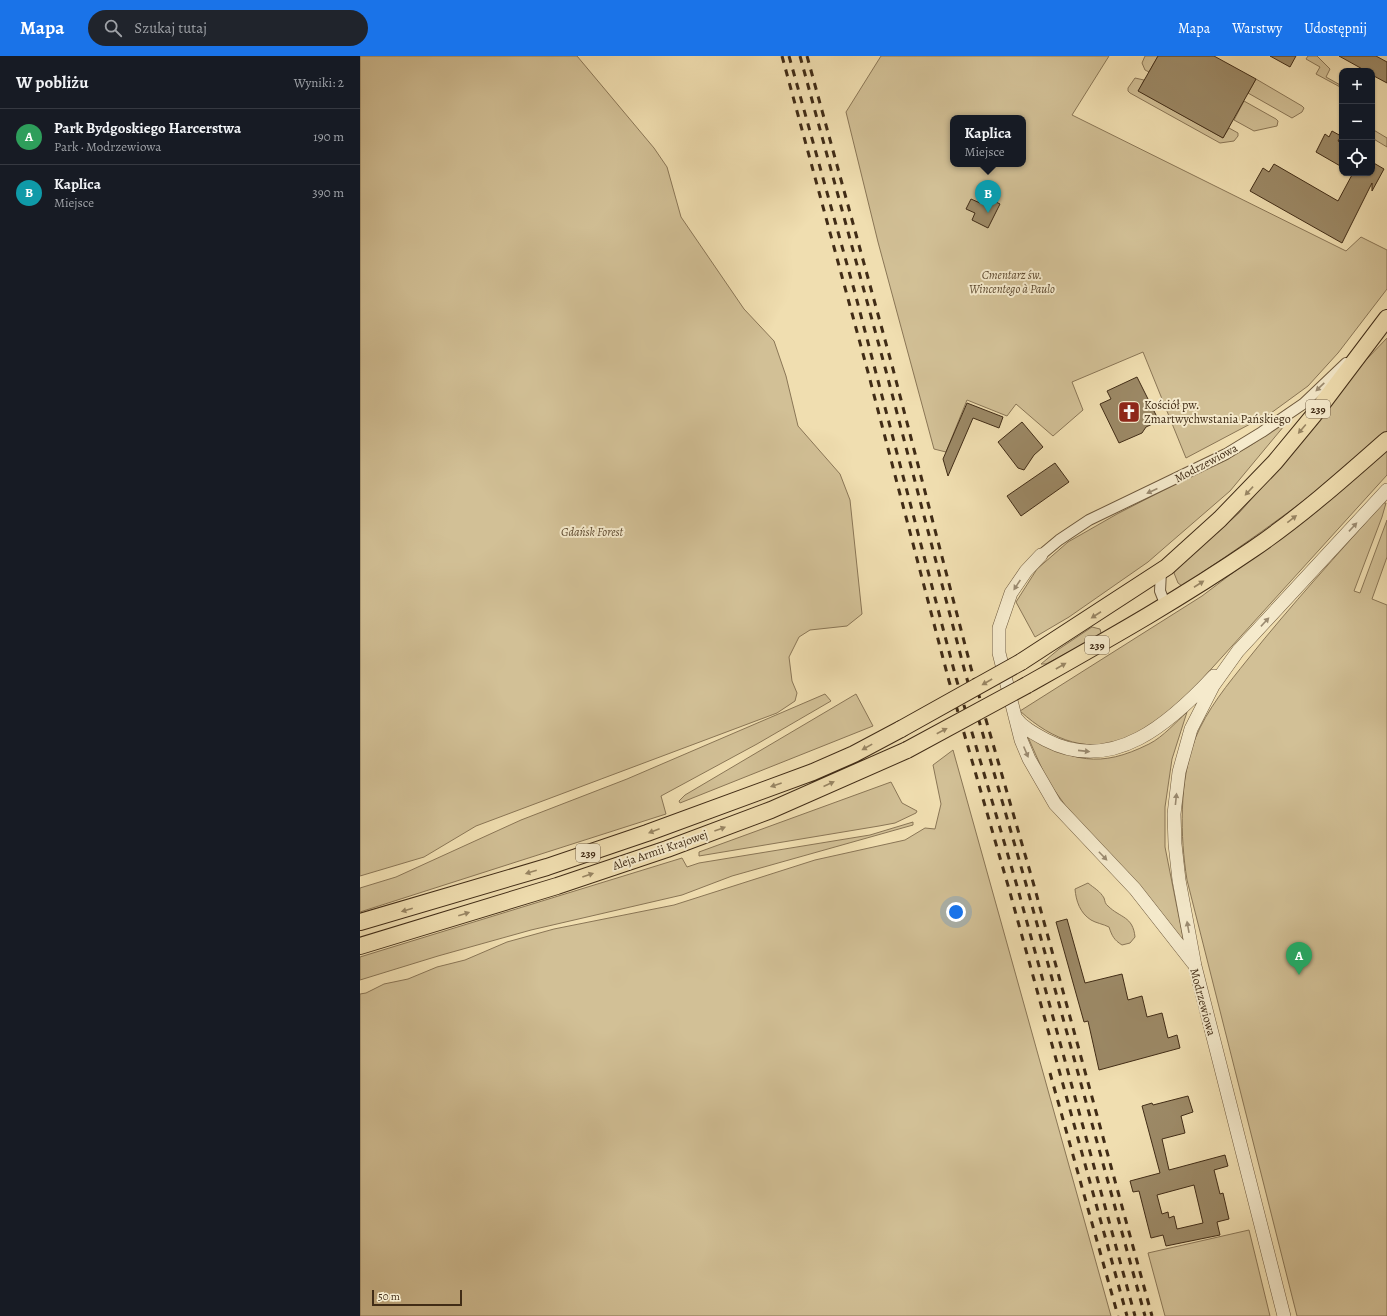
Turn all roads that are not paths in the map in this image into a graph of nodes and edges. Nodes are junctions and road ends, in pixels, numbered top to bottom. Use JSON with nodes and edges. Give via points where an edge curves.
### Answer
{"nodes":[{"id":1,"x":1387,"y":318,"type":"edge"},
{"id":2,"x":1359,"y":353,"type":"junction"},
{"id":3,"x":1387,"y":440,"type":"edge"},
{"id":4,"x":1387,"y":490,"type":"edge"},
{"id":5,"x":1042,"y":555,"type":"joint"},
{"id":6,"x":1161,"y":571,"type":"junction"},
{"id":7,"x":1166,"y":606,"type":"junction"},
{"id":8,"x":1238,"y":651,"type":"junction"},
{"id":9,"x":1014,"y":716,"type":"junction"},
{"id":10,"x":360,"y":922,"type":"edge"},
{"id":11,"x":360,"y":946,"type":"edge"},
{"id":12,"x":1195,"y":966,"type":"junction"},
{"id":13,"x":1284,"y":1316,"type":"edge"}],
"edges":[{"from":1,"to":2,"type":"main road","number":"239"},
{"from":2,"to":5,"type":"street","name":"Modrzewiowa","one_way":true,"via":[[1303,404],[1262,432],[1226,454],[1089,520]]},
{"from":2,"to":6,"type":"main road","number":"239","one_way":true,"via":[[1313,416],[1250,489]]},
{"from":7,"to":3,"type":"main road","number":"239","one_way":true,"via":[[1254,549],[1339,482]]},
{"from":8,"to":4,"type":"street","one_way":true},
{"from":5,"to":9,"type":"street","name":"Modrzewiowa","one_way":true,"via":[[1026,571],[1006,605],[999,628],[999,653]]},
{"from":6,"to":7,"type":"street","via":[[1160,591]]},
{"from":6,"to":10,"type":"main road","name":"Aleja Armii Krajowej","number":"239","one_way":true,"bridge":true,"via":[[1021,662],[854,754],[813,772],[540,869]]},
{"from":11,"to":7,"type":"main road","name":"Aleja Armii Krajowej","number":"239","one_way":true,"bridge":true,"via":[[557,886],[771,810],[907,750]]},
{"from":9,"to":8,"type":"street","one_way":true,"via":[[1033,733],[1054,744],[1082,751],[1113,749],[1146,735],[1179,712]]},
{"from":12,"to":8,"type":"street","one_way":true,"via":[[1175,844],[1174,814],[1179,772],[1191,729],[1214,686]]},
{"from":9,"to":12,"type":"street","name":"Modrzewiowa","one_way":true,"via":[[1029,759],[1055,804],[1135,889]]},
{"from":12,"to":13,"type":"street","name":"Modrzewiowa"}]}
